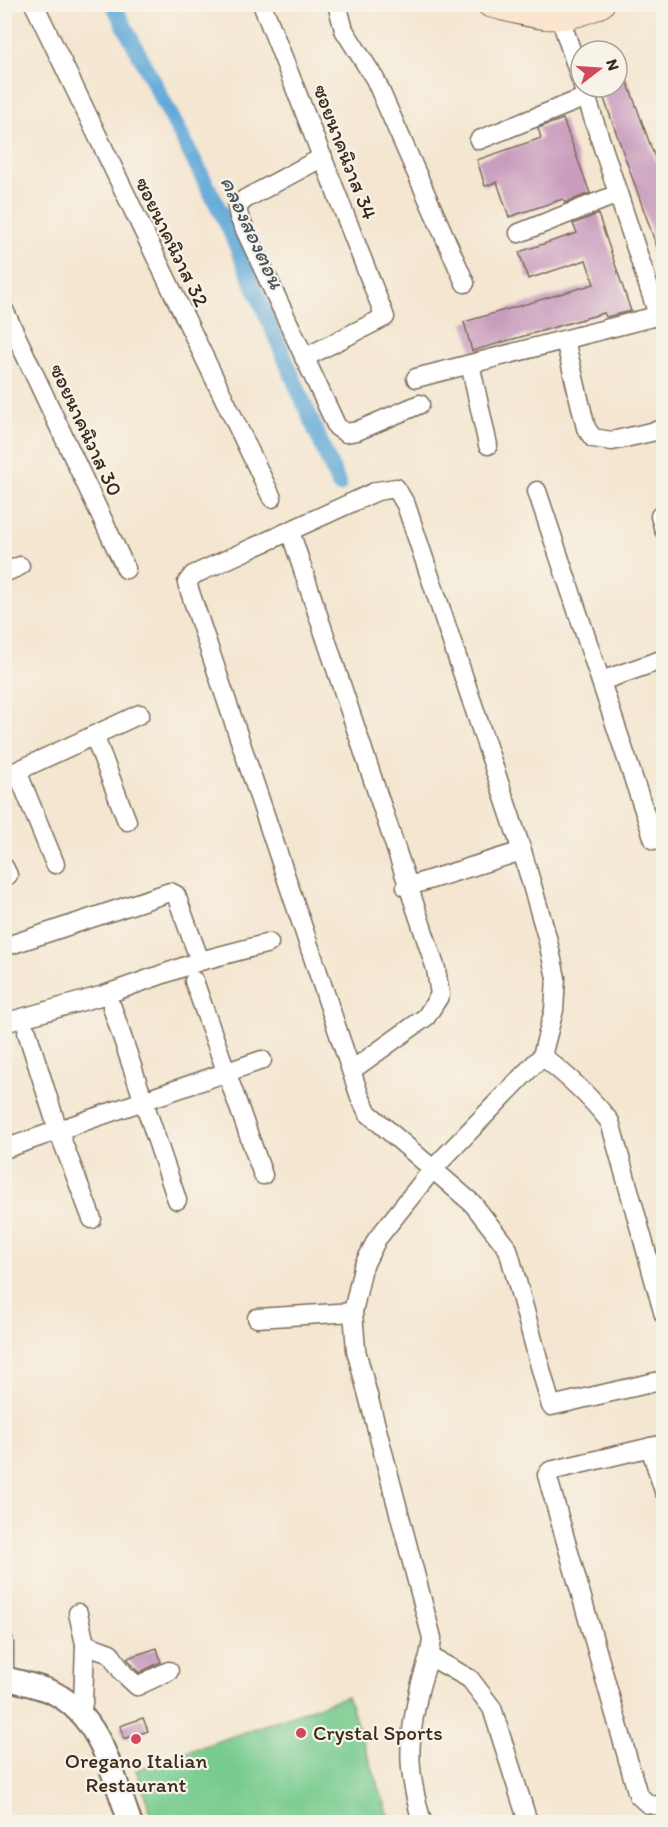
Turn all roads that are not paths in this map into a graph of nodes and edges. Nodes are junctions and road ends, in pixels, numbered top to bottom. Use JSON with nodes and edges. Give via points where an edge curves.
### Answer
{"nodes":[{"id":1,"x":34,"y":4,"type":"edge"},
{"id":2,"x":262,"y":4,"type":"edge"},
{"id":3,"x":337,"y":4,"type":"edge"},
{"id":4,"x":490,"y":4,"type":"edge"},
{"id":5,"x":601,"y":4,"type":"edge"},
{"id":6,"x":558,"y":11,"type":"edge"},
{"id":7,"x":569,"y":44,"type":"edge"},
{"id":8,"x":569,"y":95,"type":"edge"},
{"id":9,"x":588,"y":99,"type":"edge"},
{"id":10,"x":479,"y":140,"type":"dead end"},
{"id":11,"x":323,"y":157,"type":"junction"},
{"id":12,"x":618,"y":194,"type":"junction"},
{"id":13,"x":519,"y":233,"type":"dead end"},
{"id":14,"x":465,"y":283,"type":"dead end"},
{"id":15,"x":4,"y":310,"type":"edge"},
{"id":16,"x":661,"y":314,"type":"edge"},
{"id":17,"x":565,"y":340,"type":"junction"},
{"id":18,"x":304,"y":358,"type":"junction"},
{"id":19,"x":470,"y":364,"type":"junction"},
{"id":20,"x":416,"y":378,"type":"dead end"},
{"id":21,"x":420,"y":404,"type":"dead end"},
{"id":22,"x":663,"y":429,"type":"edge"},
{"id":23,"x":488,"y":445,"type":"dead end"},
{"id":24,"x":537,"y":491,"type":"dead end"},
{"id":25,"x":272,"y":498,"type":"dead end"},
{"id":26,"x":290,"y":531,"type":"junction"},
{"id":27,"x":126,"y":569,"type":"dead end"},
{"id":28,"x":663,"y":659,"type":"edge"},
{"id":29,"x":601,"y":681,"type":"junction"},
{"id":30,"x":140,"y":714,"type":"dead end"},
{"id":31,"x":94,"y":735,"type":"junction"},
{"id":32,"x":11,"y":774,"type":"edge"},
{"id":33,"x":127,"y":821,"type":"dead end"},
{"id":34,"x":654,"y":840,"type":"dead end"},
{"id":35,"x":522,"y":851,"type":"junction"},
{"id":36,"x":55,"y":864,"type":"dead end"},
{"id":37,"x":406,"y":887,"type":"junction"},
{"id":38,"x":269,"y":943,"type":"dead end"},
{"id":39,"x":4,"y":947,"type":"edge"},
{"id":40,"x":200,"y":961,"type":"junction"},
{"id":41,"x":194,"y":981,"type":"dead end"},
{"id":42,"x":112,"y":1007,"type":"dead end"},
{"id":43,"x":4,"y":1023,"type":"edge"},
{"id":44,"x":27,"y":1032,"type":"dead end"},
{"id":45,"x":542,"y":1056,"type":"junction"},
{"id":46,"x":262,"y":1060,"type":"dead end"},
{"id":47,"x":352,"y":1070,"type":"junction"},
{"id":48,"x":227,"y":1072,"type":"junction"},
{"id":49,"x":143,"y":1101,"type":"junction"},
{"id":50,"x":58,"y":1130,"type":"junction"},
{"id":51,"x":4,"y":1149,"type":"edge"},
{"id":52,"x":432,"y":1170,"type":"junction"},
{"id":53,"x":263,"y":1174,"type":"dead end"},
{"id":54,"x":177,"y":1200,"type":"dead end"},
{"id":55,"x":92,"y":1219,"type":"dead end"},
{"id":56,"x":353,"y":1312,"type":"junction"},
{"id":57,"x":663,"y":1315,"type":"edge"},
{"id":58,"x":257,"y":1318,"type":"dead end"},
{"id":59,"x":663,"y":1380,"type":"edge"},
{"id":60,"x":657,"y":1446,"type":"edge"},
{"id":61,"x":663,"y":1491,"type":"edge"},
{"id":62,"x":78,"y":1613,"type":"dead end"},
{"id":63,"x":4,"y":1642,"type":"edge"},
{"id":64,"x":85,"y":1644,"type":"junction"},
{"id":65,"x":431,"y":1656,"type":"junction"},
{"id":66,"x":4,"y":1671,"type":"edge"},
{"id":67,"x":169,"y":1671,"type":"dead end"},
{"id":68,"x":4,"y":1678,"type":"edge"},
{"id":69,"x":81,"y":1712,"type":"junction"},
{"id":70,"x":663,"y":1807,"type":"edge"},
{"id":71,"x":130,"y":1822,"type":"edge"},
{"id":72,"x":422,"y":1822,"type":"edge"},
{"id":73,"x":528,"y":1822,"type":"edge"}],
"edges":[{"from":1,"to":25,"type":"street","name":"ซอยนาคนิวาส 32"},
{"from":2,"to":11,"type":"street","name":"ซอยนาคนิวาส 34"},
{"from":3,"to":14,"type":"street","via":[[344,30],[375,79]]},
{"from":4,"to":6,"type":"main road","via":[[541,18]]},
{"from":5,"to":6,"type":"main road"},
{"from":6,"to":7,"type":"street"},
{"from":8,"to":10,"type":"street"},
{"from":9,"to":12,"type":"street"},
{"from":11,"to":18,"type":"street","name":"ซอยนาคนิวาส 34","via":[[385,317]]},
{"from":11,"to":18,"type":"street","via":[[237,207]]},
{"from":12,"to":13,"type":"street"},
{"from":12,"to":16,"type":"street"},
{"from":15,"to":27,"type":"street","name":"ซอยนาคนิวาส 30"},
{"from":16,"to":17,"type":"street"},
{"from":17,"to":19,"type":"street"},
{"from":17,"to":22,"type":"street","via":[[586,428],[593,438],[612,441]]},
{"from":18,"to":21,"type":"street","via":[[337,427],[346,433]]},
{"from":19,"to":20,"type":"street"},
{"from":19,"to":23,"type":"street"},
{"from":24,"to":29,"type":"street"},
{"from":26,"to":35,"type":"street","via":[[377,491],[396,488],[406,505]]},
{"from":26,"to":37,"type":"street"},
{"from":26,"to":47,"type":"street","via":[[193,574],[187,583]]},
{"from":28,"to":29,"type":"street"},
{"from":29,"to":34,"type":"street"},
{"from":30,"to":31,"type":"street"},
{"from":31,"to":32,"type":"street"},
{"from":31,"to":33,"type":"street"},
{"from":32,"to":36,"type":"street"},
{"from":35,"to":37,"type":"street"},
{"from":35,"to":45,"type":"street","via":[[556,978],[554,1010]]},
{"from":37,"to":47,"type":"street","via":[[436,969],[440,996],[426,1017]]},
{"from":38,"to":40,"type":"street"},
{"from":39,"to":40,"type":"street","via":[[170,892],[176,895]]},
{"from":40,"to":43,"type":"street"},
{"from":41,"to":48,"type":"street"},
{"from":42,"to":49,"type":"street"},
{"from":44,"to":50,"type":"street"},
{"from":45,"to":52,"type":"street"},
{"from":45,"to":57,"type":"street","via":[[585,1092],[610,1122]]},
{"from":46,"to":48,"type":"street"},
{"from":47,"to":52,"type":"street","via":[[368,1113]]},
{"from":48,"to":49,"type":"street"},
{"from":48,"to":53,"type":"street"},
{"from":49,"to":50,"type":"street"},
{"from":49,"to":54,"type":"street"},
{"from":50,"to":51,"type":"street"},
{"from":50,"to":55,"type":"street"},
{"from":52,"to":56,"type":"street","via":[[377,1239],[363,1268]]},
{"from":52,"to":59,"type":"street","via":[[473,1204],[508,1249],[550,1405],[556,1407]]},
{"from":56,"to":58,"type":"street"},
{"from":56,"to":65,"type":"street","via":[[356,1350],[428,1620]]},
{"from":60,"to":61,"type":"street"},
{"from":60,"to":70,"type":"street","via":[[550,1471],[547,1475],[638,1795],[648,1804]]},
{"from":62,"to":64,"type":"street"},
{"from":63,"to":66,"type":"street"},
{"from":64,"to":67,"type":"street","via":[[110,1653],[137,1686]]},
{"from":64,"to":69,"type":"street"},
{"from":65,"to":72,"type":"street","via":[[408,1754]]},
{"from":65,"to":73,"type":"street","via":[[470,1679],[492,1708]]},
{"from":68,"to":69,"type":"street","via":[[53,1693]]},
{"from":69,"to":71,"type":"street","via":[[104,1750]]}]}
